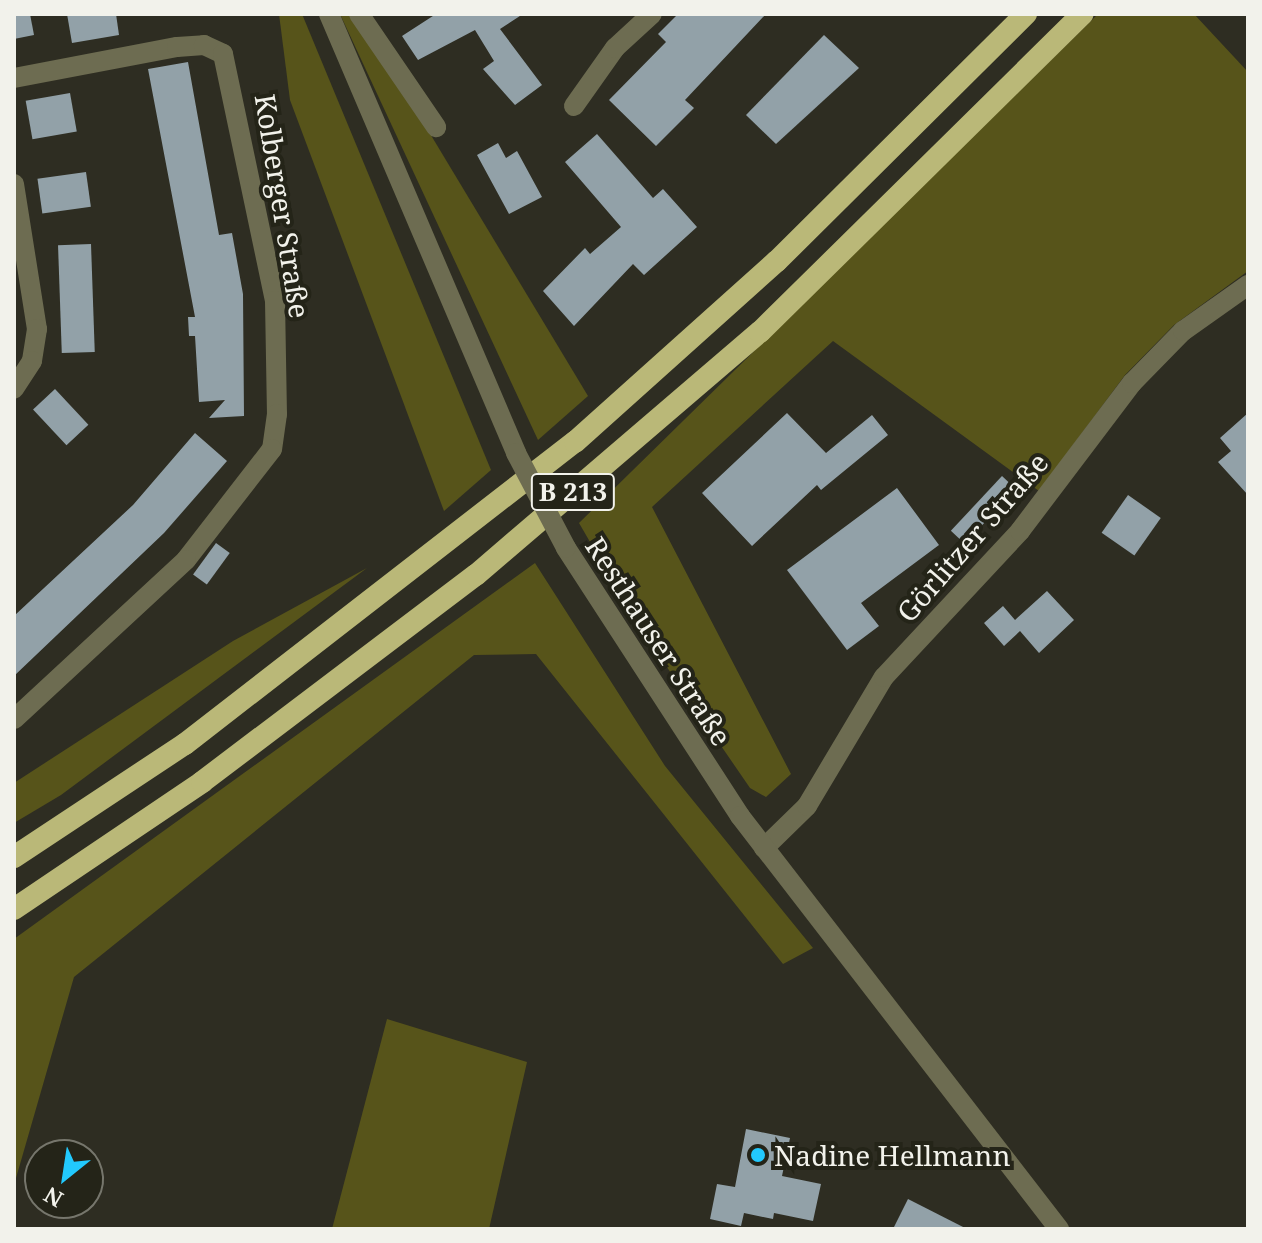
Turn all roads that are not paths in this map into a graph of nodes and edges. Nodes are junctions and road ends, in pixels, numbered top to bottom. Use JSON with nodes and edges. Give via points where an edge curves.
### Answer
{"nodes":[{"id":1,"x":329,"y":14,"type":"edge"},
{"id":2,"x":359,"y":14,"type":"edge"},
{"id":3,"x":652,"y":14,"type":"edge"},
{"id":4,"x":1026,"y":14,"type":"edge"},
{"id":5,"x":1082,"y":14,"type":"edge"},
{"id":6,"x":14,"y":78,"type":"edge"},
{"id":7,"x":574,"y":106,"type":"dead end"},
{"id":8,"x":436,"y":127,"type":"dead end"},
{"id":9,"x":14,"y":184,"type":"edge"},
{"id":10,"x":1248,"y":285,"type":"edge"},
{"id":11,"x":14,"y":389,"type":"edge"},
{"id":12,"x":14,"y":719,"type":"edge"},
{"id":13,"x":764,"y":848,"type":"junction"},
{"id":14,"x":14,"y":857,"type":"edge"},
{"id":15,"x":14,"y":909,"type":"edge"},
{"id":16,"x":1059,"y":1229,"type":"edge"}],
"edges":[{"from":1,"to":13,"type":"street","name":"Resthauser Straße","bridge":true,"via":[[516,453],[566,548]]},
{"from":2,"to":8,"type":"street"},
{"from":3,"to":7,"type":"street","via":[[615,48]]},
{"from":4,"to":14,"type":"highway","number":"B 213","via":[[777,261],[575,442],[185,744]]},
{"from":5,"to":15,"type":"highway","number":"B 213","via":[[760,332],[476,575],[202,782]]},
{"from":6,"to":12,"type":"street","name":"Kolberger Straße","via":[[177,47],[204,45],[223,54],[275,301],[277,414],[272,449],[186,560]]},
{"from":9,"to":11,"type":"street","via":[[37,329],[32,361]]},
{"from":10,"to":13,"type":"street","name":"Görlitzer Straße","via":[[1183,331],[1132,383],[1020,531],[884,677],[807,806]]},
{"from":13,"to":16,"type":"street","name":"Resthauser Straße"}]}
